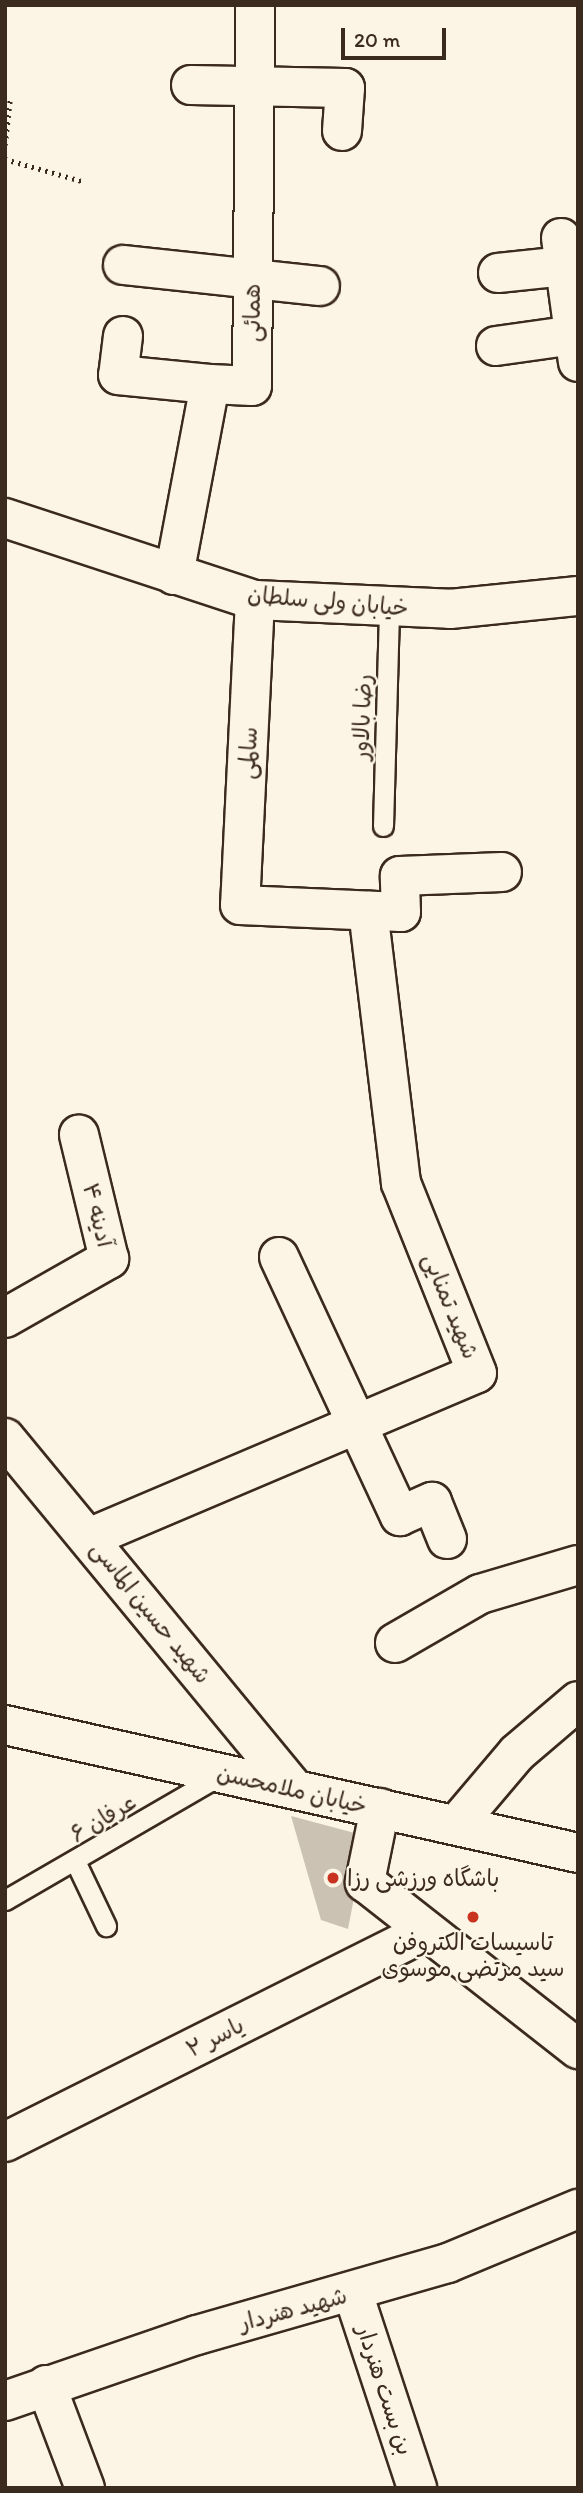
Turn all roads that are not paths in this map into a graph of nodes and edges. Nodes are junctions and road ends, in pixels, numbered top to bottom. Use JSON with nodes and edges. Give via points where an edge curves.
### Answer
{"nodes":[{"id":1,"x":255,"y":5,"type":"edge"},
{"id":2,"x":191,"y":85,"type":"dead end"},
{"id":3,"x":254,"y":86,"type":"junction"},
{"id":4,"x":342,"y":131,"type":"dead end"},
{"id":5,"x":123,"y":265,"type":"dead end"},
{"id":6,"x":498,"y":273,"type":"dead end"},
{"id":7,"x":252,"y":278,"type":"junction"},
{"id":8,"x":320,"y":286,"type":"dead end"},
{"id":9,"x":123,"y":336,"type":"dead end"},
{"id":10,"x":496,"y":346,"type":"dead end"},
{"id":11,"x":576,"y":349,"type":"edge"},
{"id":12,"x":210,"y":384,"type":"junction"},
{"id":13,"x":5,"y":518,"type":"edge"},
{"id":14,"x":174,"y":575,"type":"junction"},
{"id":15,"x":578,"y":596,"type":"edge"},
{"id":16,"x":255,"y":600,"type":"junction"},
{"id":17,"x":389,"y":609,"type":"junction"},
{"id":18,"x":383,"y":826,"type":"dead end"},
{"id":19,"x":502,"y":872,"type":"dead end"},
{"id":20,"x":368,"y":911,"type":"junction"},
{"id":21,"x":79,"y":1135,"type":"dead end"},
{"id":22,"x":279,"y":1257,"type":"dead end"},
{"id":23,"x":5,"y":1318,"type":"edge"},
{"id":24,"x":357,"y":1427,"type":"junction"},
{"id":25,"x":5,"y":1438,"type":"edge"},
{"id":26,"x":91,"y":1537,"type":"junction"},
{"id":27,"x":447,"y":1539,"type":"dead end"},
{"id":28,"x":578,"y":1565,"type":"edge"},
{"id":29,"x":395,"y":1643,"type":"dead end"},
{"id":30,"x":578,"y":1701,"type":"edge"},
{"id":31,"x":5,"y":1725,"type":"edge"},
{"id":32,"x":223,"y":1773,"type":"junction"},
{"id":33,"x":294,"y":1789,"type":"junction"},
{"id":34,"x":380,"y":1808,"type":"junction"},
{"id":35,"x":456,"y":1825,"type":"junction"},
{"id":36,"x":578,"y":1853,"type":"edge"},
{"id":37,"x":76,"y":1863,"type":"junction"},
{"id":38,"x":5,"y":1900,"type":"edge"},
{"id":39,"x":106,"y":1926,"type":"dead end"},
{"id":40,"x":424,"y":1931,"type":"junction"},
{"id":41,"x":578,"y":2049,"type":"edge"},
{"id":42,"x":5,"y":2142,"type":"edge"},
{"id":43,"x":578,"y":2209,"type":"edge"},
{"id":44,"x":353,"y":2293,"type":"junction"},
{"id":45,"x":46,"y":2385,"type":"junction"},
{"id":46,"x":5,"y":2400,"type":"edge"},
{"id":47,"x":85,"y":2488,"type":"edge"},
{"id":48,"x":417,"y":2488,"type":"edge"}],
"edges":[{"from":1,"to":3,"type":"street","name":"همائی"},
{"from":2,"to":3,"type":"street"},
{"from":3,"to":4,"type":"street","via":[[345,88]]},
{"from":3,"to":7,"type":"street","name":"همائی"},
{"from":5,"to":7,"type":"street"},
{"from":6,"to":11,"type":"street","via":[[563,252]]},
{"from":7,"to":8,"type":"street"},
{"from":7,"to":12,"type":"street","name":"همائی","via":[[252,386]]},
{"from":9,"to":12,"type":"street","via":[[118,375]]},
{"from":10,"to":11,"type":"street"},
{"from":12,"to":14,"type":"street"},
{"from":13,"to":14,"type":"street","name":"خیابان ولی سلطان"},
{"from":14,"to":16,"type":"street","name":"خیابان ولی سلطان"},
{"from":15,"to":17,"type":"street","name":"خیابان ولی سلطان"},
{"from":16,"to":17,"type":"street","name":"خیابان ولی سلطان"},
{"from":16,"to":20,"type":"street","name":"سالمی","via":[[240,905]]},
{"from":17,"to":18,"type":"lane","name":"رضا بالاور"},
{"from":19,"to":20,"type":"street","via":[[400,876],[401,912]]},
{"from":20,"to":24,"type":"street","name":"شهید تمنایی","via":[[401,1183],[477,1373]]},
{"from":21,"to":23,"type":"street","name":"آدینه ۴","via":[[110,1259]]},
{"from":22,"to":24,"type":"street"},
{"from":24,"to":26,"type":"street","name":"شهید تمنایی"},
{"from":24,"to":27,"type":"street","via":[[400,1516],[432,1502]]},
{"from":25,"to":26,"type":"street","name":"شهید حسین الماسی"},
{"from":26,"to":33,"type":"street","name":"شهید حسین الماسی"},
{"from":28,"to":29,"type":"street","via":[[481,1594]]},
{"from":30,"to":35,"type":"street","via":[[517,1752]]},
{"from":31,"to":32,"type":"street","name":"خیابان ملامحسن"},
{"from":32,"to":33,"type":"street","name":"خیابان ملامحسن"},
{"from":32,"to":37,"type":"lane","name":"عرفان ۶"},
{"from":33,"to":34,"type":"street","name":"خیابان ملامحسن"},
{"from":34,"to":35,"type":"street","name":"خیابان ملامحسن"},
{"from":34,"to":40,"type":"street","via":[[365,1882]]},
{"from":35,"to":36,"type":"street","name":"خیابان ملامحسن"},
{"from":37,"to":38,"type":"lane","name":"عرفان ۶"},
{"from":37,"to":39,"type":"lane"},
{"from":40,"to":41,"type":"street"},
{"from":40,"to":42,"type":"street","name":"یاسر ۲"},
{"from":43,"to":44,"type":"street","name":"شهید هنردار"},
{"from":44,"to":45,"type":"street","name":"شهید هنردار"},
{"from":44,"to":48,"type":"street","name":"بن بست هنردار"},
{"from":45,"to":46,"type":"street","name":"شهید هنردار"},
{"from":45,"to":47,"type":"street"}]}
